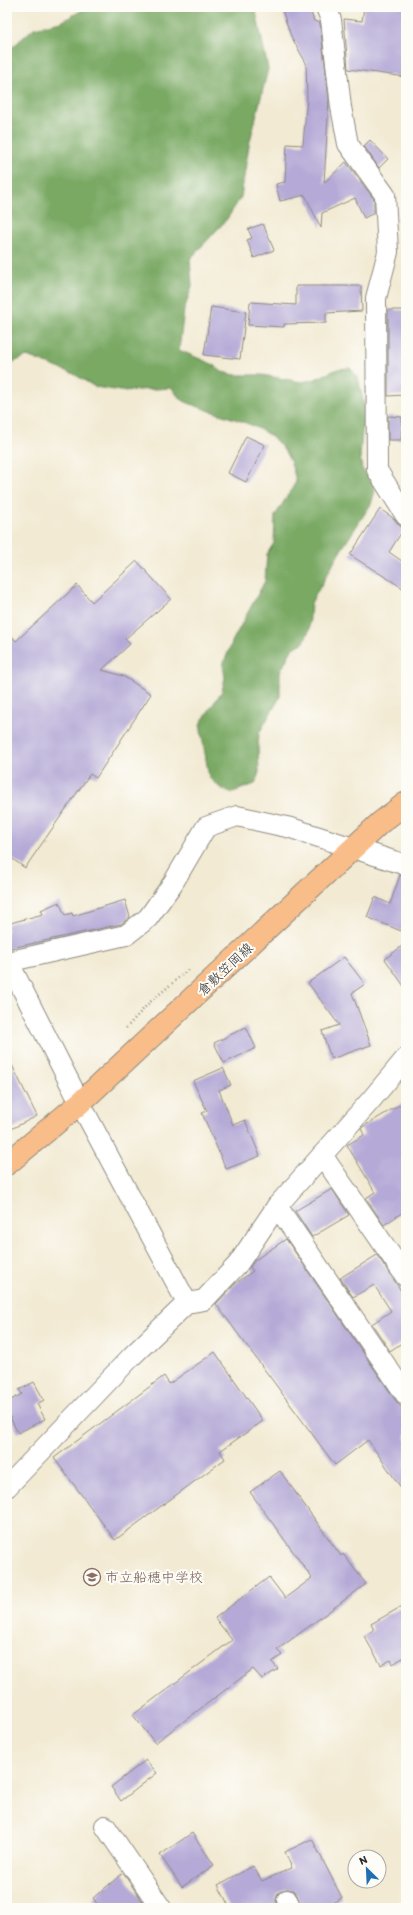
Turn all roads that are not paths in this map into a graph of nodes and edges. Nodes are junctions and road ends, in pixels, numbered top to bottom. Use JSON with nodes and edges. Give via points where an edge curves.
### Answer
{"nodes":[{"id":1,"x":326,"y":7,"type":"edge"},
{"id":2,"x":406,"y":516,"type":"edge"},
{"id":3,"x":406,"y":802,"type":"edge"},
{"id":4,"x":354,"y":850,"type":"junction"},
{"id":5,"x":406,"y":865,"type":"edge"},
{"id":6,"x":7,"y":962,"type":"edge"},
{"id":7,"x":406,"y":1058,"type":"edge"},
{"id":8,"x":80,"y":1103,"type":"junction"},
{"id":9,"x":43,"y":1136,"type":"junction"},
{"id":10,"x":322,"y":1155,"type":"junction"},
{"id":11,"x":7,"y":1164,"type":"edge"},
{"id":12,"x":7,"y":1178,"type":"edge"},
{"id":13,"x":277,"y":1206,"type":"junction"},
{"id":14,"x":406,"y":1277,"type":"edge"},
{"id":15,"x":187,"y":1303,"type":"junction"},
{"id":16,"x":406,"y":1395,"type":"edge"},
{"id":17,"x":7,"y":1487,"type":"edge"},
{"id":18,"x":105,"y":1826,"type":"dead end"},
{"id":19,"x":161,"y":1908,"type":"edge"}],
"edges":[{"from":1,"to":2,"type":"street","via":[[331,20],[348,144],[386,194],[388,252],[376,298],[377,470]]},
{"from":3,"to":4,"type":"main road","name":"倉敷笠岡線","via":[[380,823]]},
{"from":4,"to":5,"type":"street"},
{"from":4,"to":6,"type":"street","via":[[291,828],[237,816],[206,827],[148,918],[126,935]]},
{"from":4,"to":8,"type":"main road","name":"倉敷笠岡線"},
{"from":6,"to":8,"type":"street"},
{"from":7,"to":10,"type":"street"},
{"from":8,"to":9,"type":"main road","name":"倉敷笠岡線"},
{"from":8,"to":15,"type":"street"},
{"from":9,"to":11,"type":"main road","name":"倉敷笠岡線"},
{"from":9,"to":12,"type":"main road","name":"倉敷笠岡線"},
{"from":10,"to":13,"type":"street"},
{"from":10,"to":14,"type":"street"},
{"from":13,"to":15,"type":"street","via":[[238,1264],[204,1300]]},
{"from":13,"to":16,"type":"street"},
{"from":15,"to":17,"type":"street","via":[[132,1356]]},
{"from":18,"to":19,"type":"street"}]}
